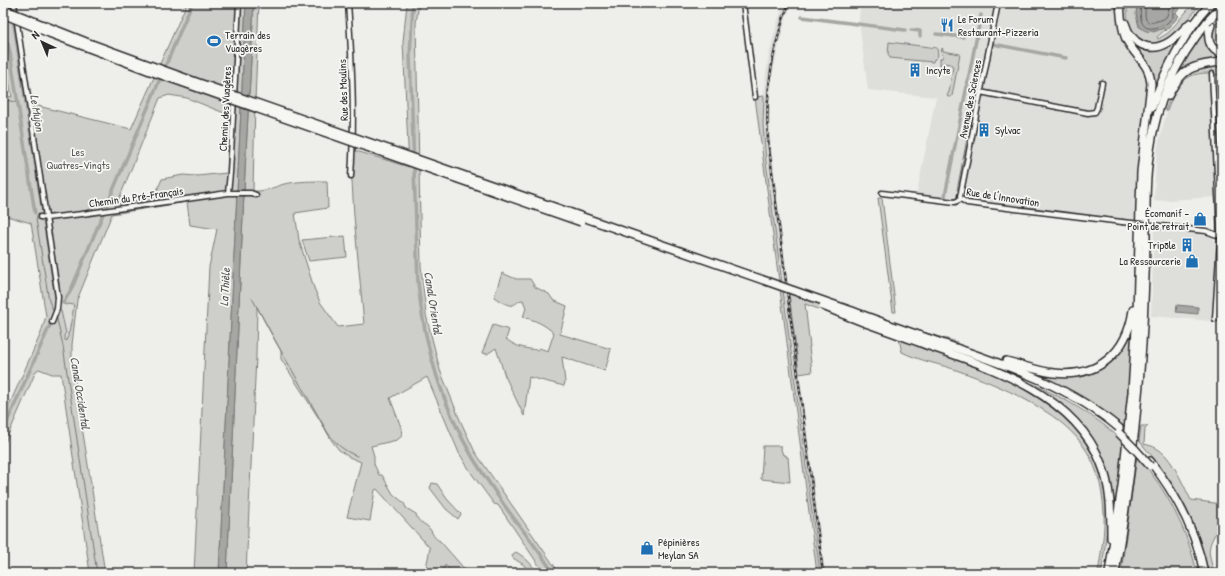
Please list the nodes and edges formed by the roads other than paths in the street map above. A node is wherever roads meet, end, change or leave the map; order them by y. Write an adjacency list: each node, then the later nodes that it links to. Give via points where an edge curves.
1 (14, 3): 29 (street)
2 (239, 3): 24 (street, Chemin des Vuagères)
3 (348, 3): 23 (street, Rue des Moulins, via 353,91)
4 (742, 3): 20 (street)
5 (998, 3): 19 (street, Avenue des Sciences)
6 (1120, 3): 22 (highway, via 1126,38 1146,65 1150,76 1151,88)
7 (1124, 3): 13 (highway, via 1129,34 1137,42 1150,47 1159,47 1173,40)
8 (1211, 3): 13 (highway)
9 (1222, 6): 14 (highway, bridge)
10 (3, 9): 36 (highway, bridge, via 196,82)
11 (1222, 9): 14 (highway)
12 (3, 14): 36 (highway, bridge, via 186,84 928,345)
13 (1199, 16): 22 (highway, via 1180,44 1162,79 1152,107)
14 (1209, 24): 15 (highway, via 1210,44 1214,50); 21 (highway, via 1187,49 1173,74 1159,109)
15 (1222, 54)
16 (1222, 62): 21 (highway, via 1194,67 1180,76 1167,96)
17 (1212, 74): 30 (street)
18 (1102, 83): 19 (street, via 1097,108 1095,112 1088,113)
19 (980, 92): 27 (street, Avenue des Sciences)
20 (755, 97)
21 (1151, 139): 41 (highway, via 1147,178 1144,314 1139,385)
22 (1144, 146): 32 (highway, via 1140,187)
23 (351, 176)
24 (229, 192): 26 (street, Chemin du Pré-Français); 29 (street, Chemin du Pré-Français)
25 (882, 194): 27 (street, Rue de l'Innovation, via 955,202)
26 (256, 195)
27 (961, 199): 30 (street, Rue de l'Innovation, bridge, via 967,203)
28 (40, 217): 29 (street, Chemin du Pré-Français)
29 (47, 218): 34 (street, via 58,297)
30 (1220, 234): 31 (street, via 1217,238)
31 (1221, 239): 33 (street)
32 (1138, 280): 35 (highway, via 1131,321 1124,340 1112,356 1093,368 1074,373 1054,373); 39 (highway, via 1128,439)
33 (1215, 319)
34 (52, 322)
35 (964, 350): 36 (highway); 37 (highway, via 1058,388 1091,407)
36 (953, 351): 37 (highway, via 1005,369 1056,391); 39 (highway, via 1035,391 1062,409 1082,430 1097,454 1107,480)
37 (1119, 431): 38 (highway, via 1137,446)
38 (1150, 463): 42 (highway, via 1180,515); 43 (highway, via 1172,492 1186,517)
39 (1111, 558): 40 (highway)
40 (1109, 573)
41 (1117, 573)
42 (1200, 573)
43 (1204, 573)

